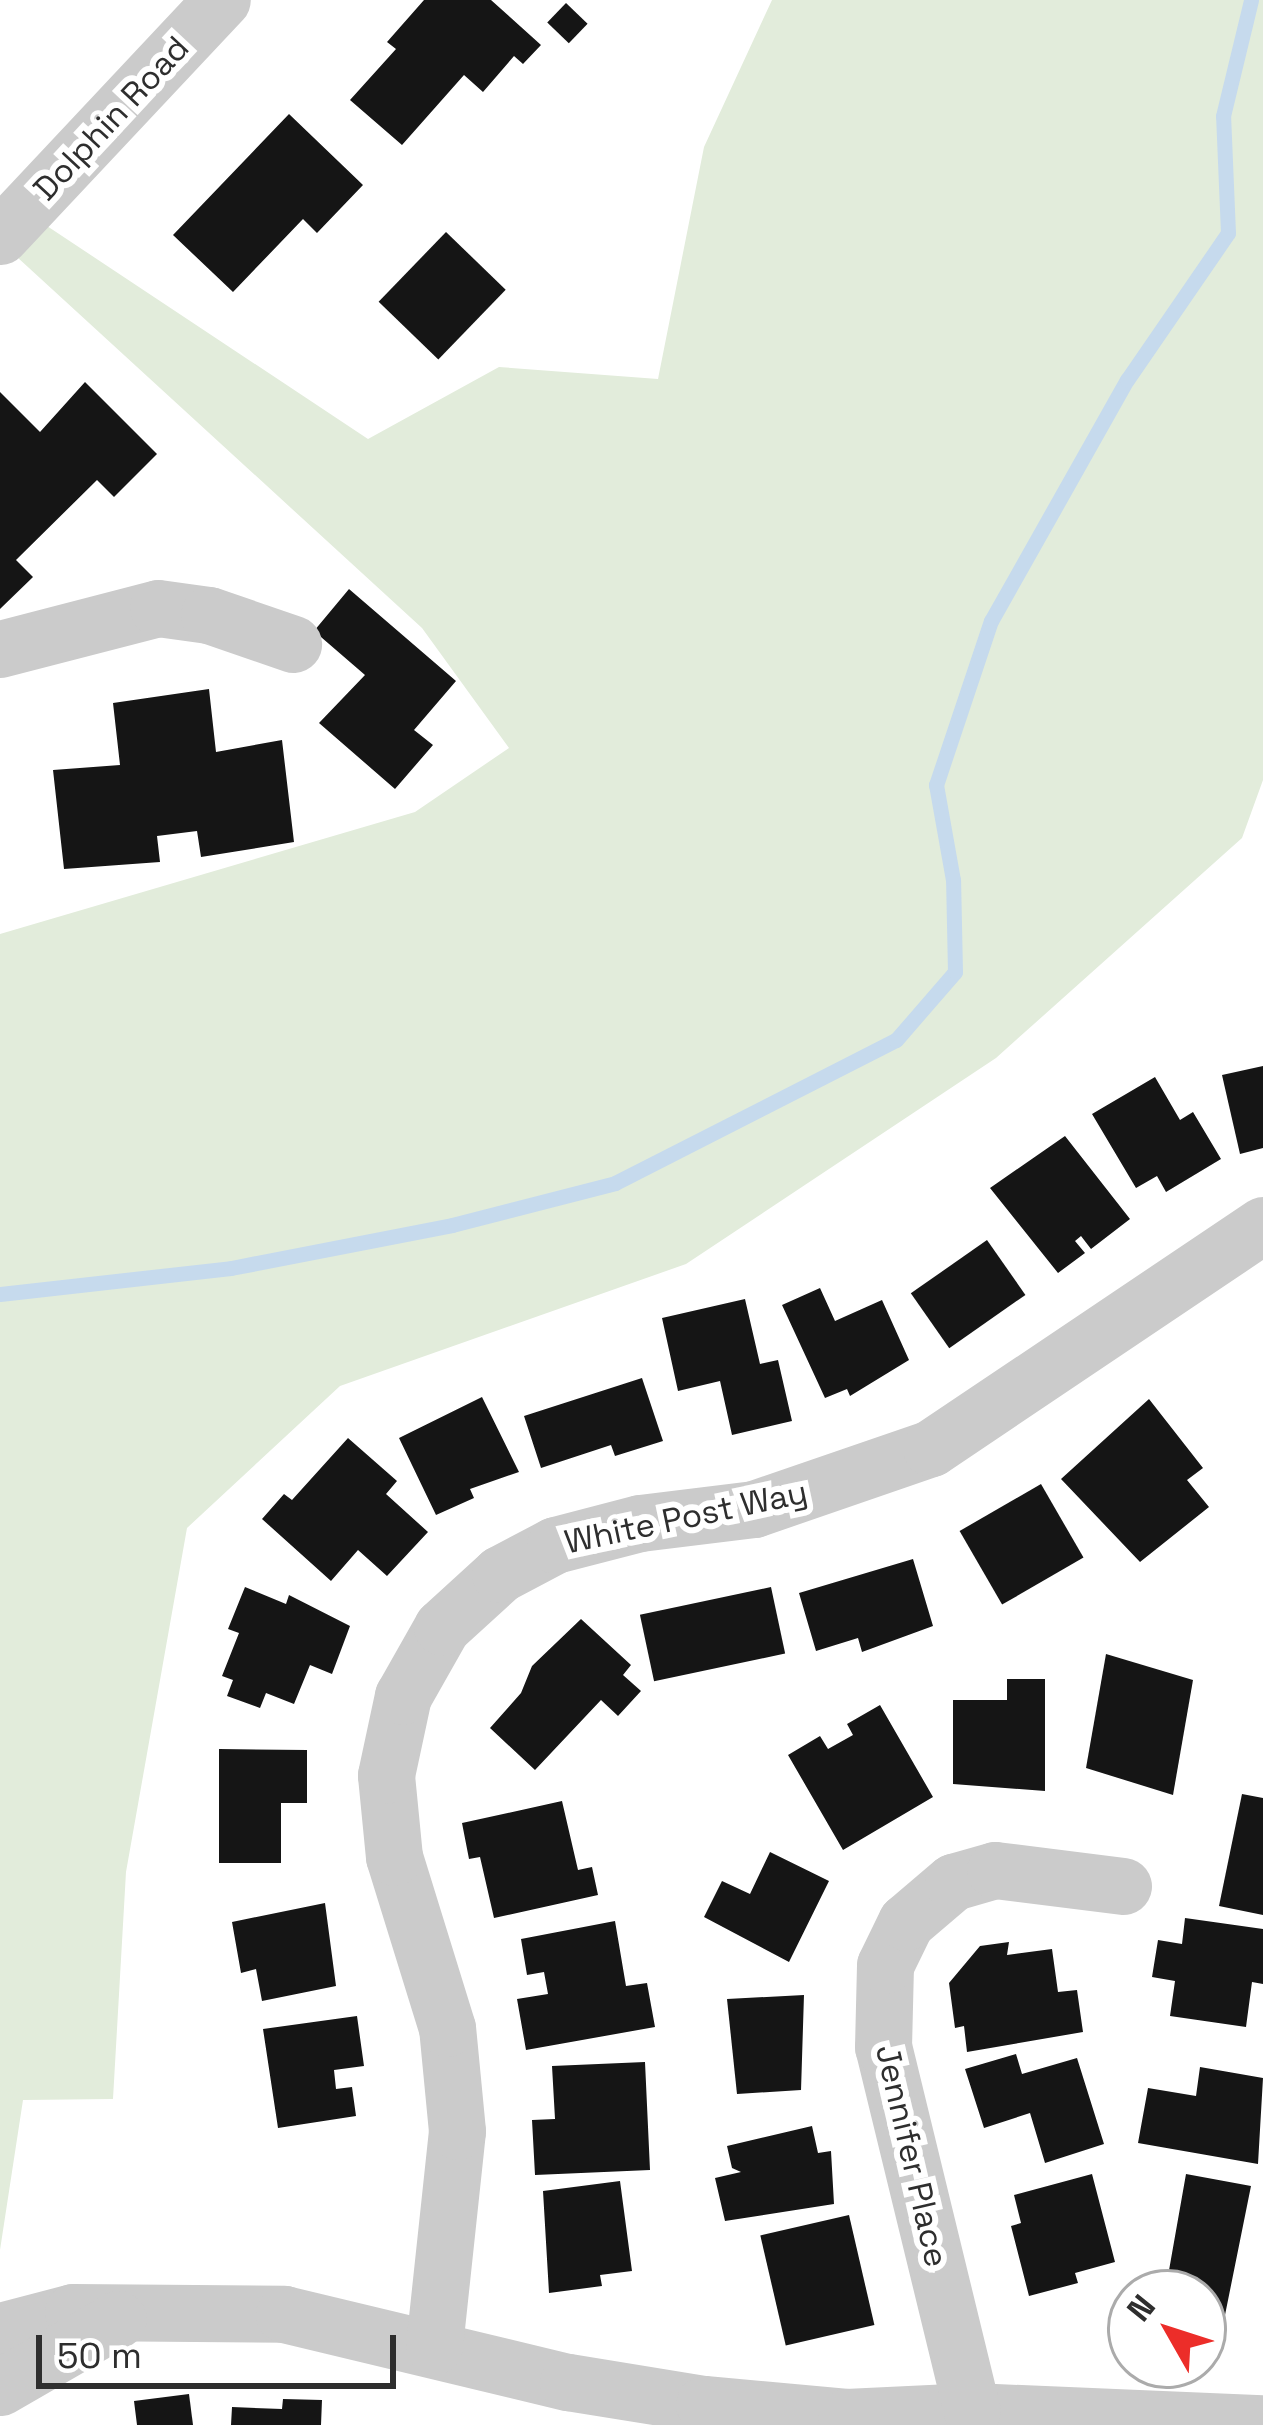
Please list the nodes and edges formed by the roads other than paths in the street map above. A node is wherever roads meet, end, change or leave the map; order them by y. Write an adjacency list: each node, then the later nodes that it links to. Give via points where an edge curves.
1 (222, 0): 2 (street, Dolphin Road)
2 (0, 236)
3 (293, 644): 4 (street, via 209,615 158,608)
4 (0, 649)
5 (1263, 1225): 9 (street, White Post Way, via 931,1448 754,1509 640,1523 554,1545 500,1574 442,1628 403,1696 386,1775 394,1857 447,2028 458,2132)
6 (1123, 1886): 11 (street, Jennifer Place, via 995,1870 952,1882 906,1922 885,1965 883,2047)
7 (122, 2318): 8 (street, via 73,2312); 9 (street, via 284,2314); 10 (street)
8 (0, 2331)
9 (434, 2346): 12 (street, via 568,2382)
10 (0, 2387)
11 (972, 2411): 12 (street); 13 (street)
12 (845, 2421)
13 (1263, 2423)

